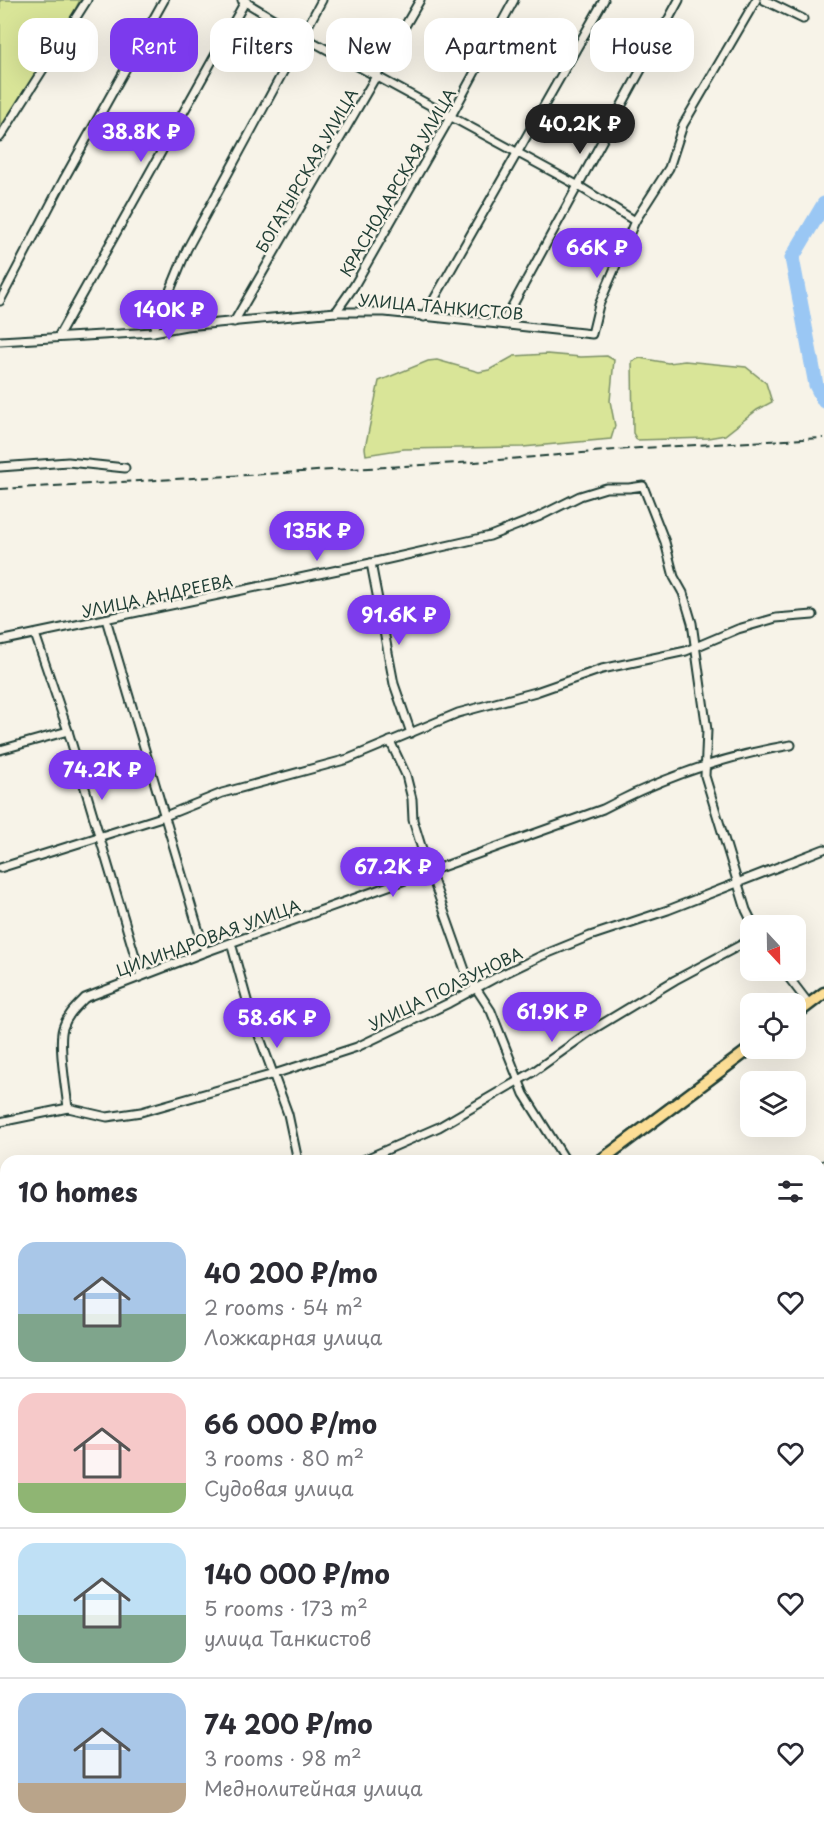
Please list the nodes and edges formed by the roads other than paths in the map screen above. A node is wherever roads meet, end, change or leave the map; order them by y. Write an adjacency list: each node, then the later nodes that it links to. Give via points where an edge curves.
1 (87, 0): 18 (street)
2 (164, 0): 22 (street)
3 (244, 0): 11 (street); 28 (street)
4 (322, 0): 12 (street)
5 (420, 0): 16 (street, БОГАТЫРСКАЯ УЛИЦА)
6 (514, 0): 17 (street, КРАСНОДАРСКАЯ УЛИЦА)
7 (604, 0): 19 (street)
8 (680, 0): 20 (street)
9 (756, 0): 21 (street, via 683,125 669,168)
10 (764, 0): 13 (street)
11 (273, 18)
12 (312, 18)
13 (803, 20)
14 (314, 42): 16 (street)
15 (283, 72): 27 (street, via 187,249)
16 (377, 75): 17 (street); 25 (street, БОГАТЫРСКАЯ УЛИЦА)
17 (451, 116): 19 (street); 23 (street, КРАСНОДАРСКАЯ УЛИЦА)
18 (0, 137)
19 (517, 153): 20 (street); 24 (street)
20 (578, 185): 21 (street); 26 (street)
21 (635, 221): 26 (street, УЛИЦА ТАНКИСТОВ, via 598,305 592,334)
22 (0, 301)
23 (336, 312): 24 (street, УЛИЦА ТАНКИСТОВ); 25 (street, УЛИЦА ТАНКИСТОВ)
24 (424, 317): 26 (street, УЛИЦА ТАНКИСТОВ)
25 (234, 322): 27 (street, УЛИЦА ТАНКИСТОВ)
26 (503, 323)
27 (153, 332): 28 (street, УЛИЦА ТАНКИСТОВ)
28 (58, 337): 29 (street, УЛИЦА ТАНКИСТОВ)
29 (0, 341)
30 (0, 467): 31 (street, via 68,462)
31 (125, 468)
32 (371, 563): 34 (street, УЛИЦА АНДРЕЕВА); 37 (street, УЛИЦА АНДРЕЕВА, via 490,536 606,488 643,486 683,593); 39 (street, via 394,684)
33 (813, 615): 37 (street, via 776,618)
34 (106, 619): 35 (street, УЛИЦА АНДРЕЕВА); 44 (street)
35 (35, 634): 36 (street, УЛИЦА АНДРЕЕВА); 38 (street)
36 (0, 641)
37 (695, 648): 39 (street, via 602,669 458,713); 43 (street, via 707,730)
38 (68, 731): 42 (street); 45 (street)
39 (411, 733): 40 (street)
40 (390, 741): 44 (street, via 348,759 222,794); 48 (street, via 406,775 413,820)
41 (791, 745): 43 (street, ЦИЛИНДРОВАЯ УЛИЦА)
42 (0, 750)
43 (705, 767): 48 (street, ЦИЛИНДРОВАЯ УЛИЦА); 49 (street, via 706,783)
44 (165, 816): 45 (street); 53 (street)
45 (100, 837): 47 (street); 54 (street)
46 (824, 849): 49 (street, УЛИЦА ПОЛЗУНОВА)
47 (0, 867)
48 (429, 872): 51 (street, ЦИЛИНДРОВАЯ УЛИЦА); 56 (street, via 466,973)
49 (738, 882): 50 (street); 56 (street, УЛИЦА ПОЛЗУНОВА, via 571,944)
50 (748, 915)
51 (231, 943): 53 (street, ЦИЛИНДРОВАЯ УЛИЦА); 61 (street, via 250,1011)
52 (740, 945): 62 (street, via 592,1030)
53 (205, 952): 54 (street, ЦИЛИНДРОВАЯ УЛИЦА)
54 (141, 976): 63 (street, ЦИЛИНДРОВАЯ УЛИЦА, via 85,998 71,1011 63,1029)
55 (791, 981): 58 (street)
56 (476, 988): 61 (street, УЛИЦА ПОЛЗУНОВА, via 357,1047); 62 (street, via 491,1011)
57 (824, 993): 58 (main road)
58 (809, 1004): 59 (main road)
59 (806, 1006)
60 (740, 1056): 68 (main road)
61 (274, 1074): 63 (street, УЛИЦА ПОЛЗУНОВА, via 118,1116); 65 (street)
62 (517, 1080): 66 (street, via 439,1127); 67 (street)
63 (68, 1108): 64 (street, УЛИЦА ПОЛЗУНОВА)
64 (0, 1122)
65 (297, 1155)
66 (375, 1155)
67 (562, 1155)
68 (608, 1155)

